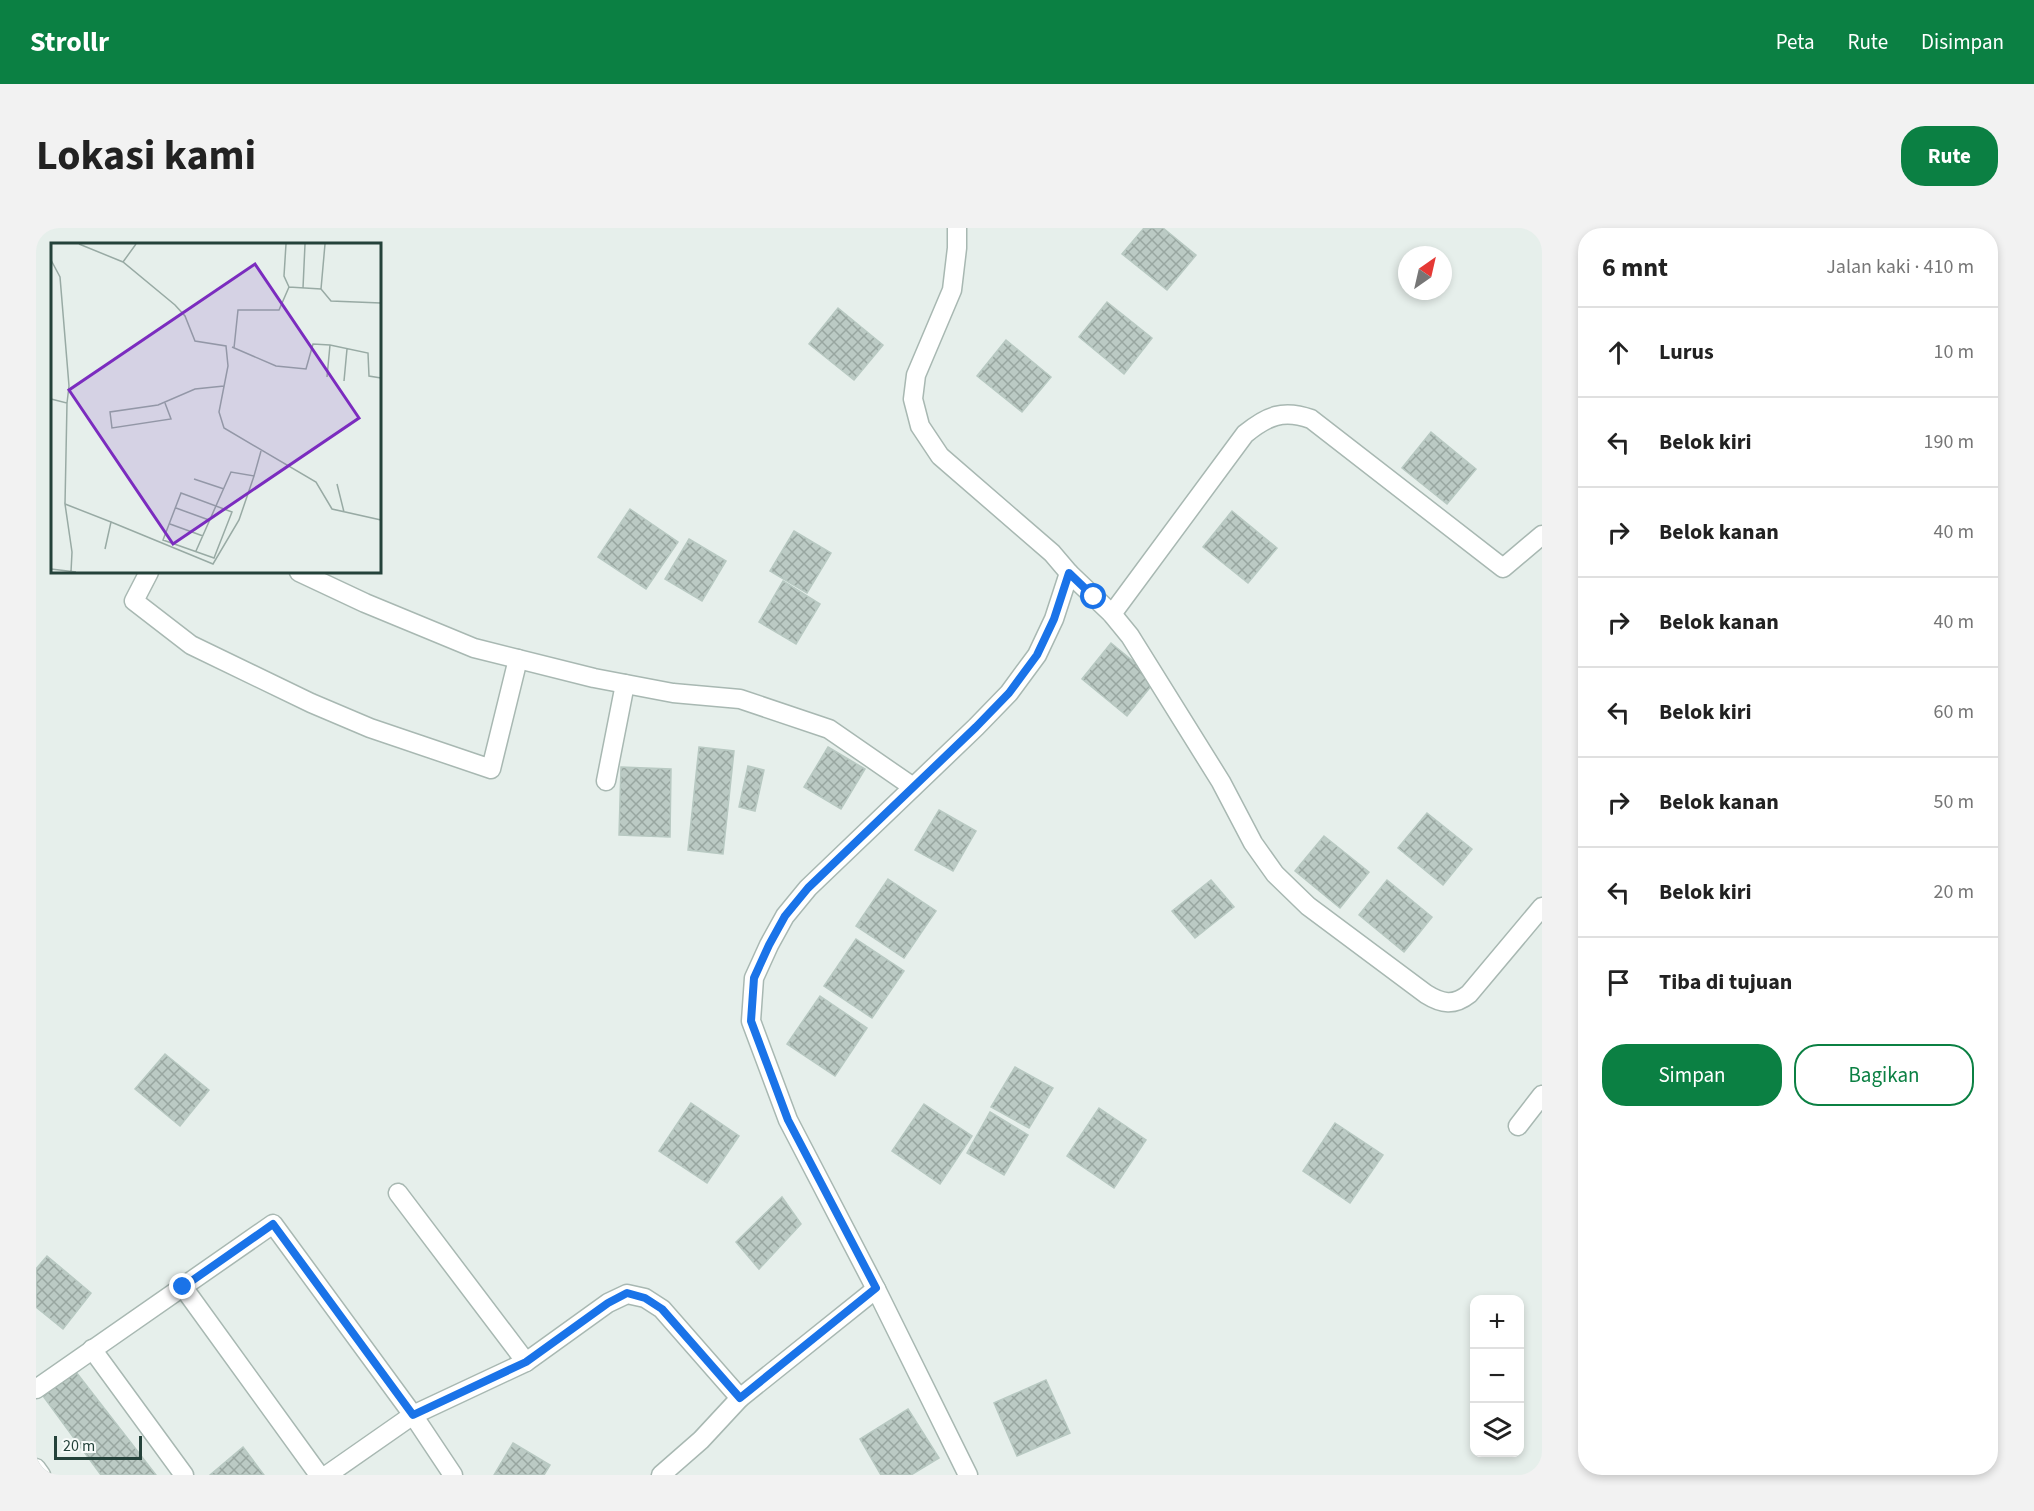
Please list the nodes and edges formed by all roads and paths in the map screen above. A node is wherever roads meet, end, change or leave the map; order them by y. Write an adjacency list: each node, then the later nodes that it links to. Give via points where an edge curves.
1 (957, 228): 5 (street, via 952,290 916,375 913,399 920,426 940,456 1053,553)
2 (1542, 535): 6 (street, via 1503,568 1311,419 1295,413 1276,415 1259,422 1245,435)
3 (148, 573): 7 (street, via 134,601 191,645 370,728 491,769)
4 (301, 573): 7 (street, via 474,648)
5 (1069, 573): 6 (street); 10 (street, via 1037,655 1016,684)
6 (1112, 614): 11 (street, via 1178,711 1253,843 1275,874 1308,906 1434,999 1453,1003 1469,994)
7 (519, 659): 8 (street)
8 (626, 684): 9 (street); 10 (street, via 740,699 828,729)
9 (606, 781)
10 (913, 787): 16 (street, via 808,888 785,916 754,978 751,1021 788,1120)
11 (1542, 907)
12 (1542, 1095): 13 (street)
13 (1518, 1126)
14 (398, 1193): 18 (street)
15 (183, 1287): 17 (street); 21 (street, via 273,1224); 25 (street)
16 (876, 1288): 20 (street); 29 (street)
17 (92, 1349): 19 (street); 24 (street)
18 (526, 1362): 20 (street, via 627,1293 662,1309); 21 (street)
19 (36, 1389)
20 (740, 1398): 28 (street)
21 (413, 1415): 26 (street); 27 (street)
22 (36, 1468): 23 (street)
23 (41, 1475)
24 (184, 1475)
25 (319, 1475)
26 (327, 1475)
27 (453, 1475)
28 (661, 1475)
29 (968, 1475)

